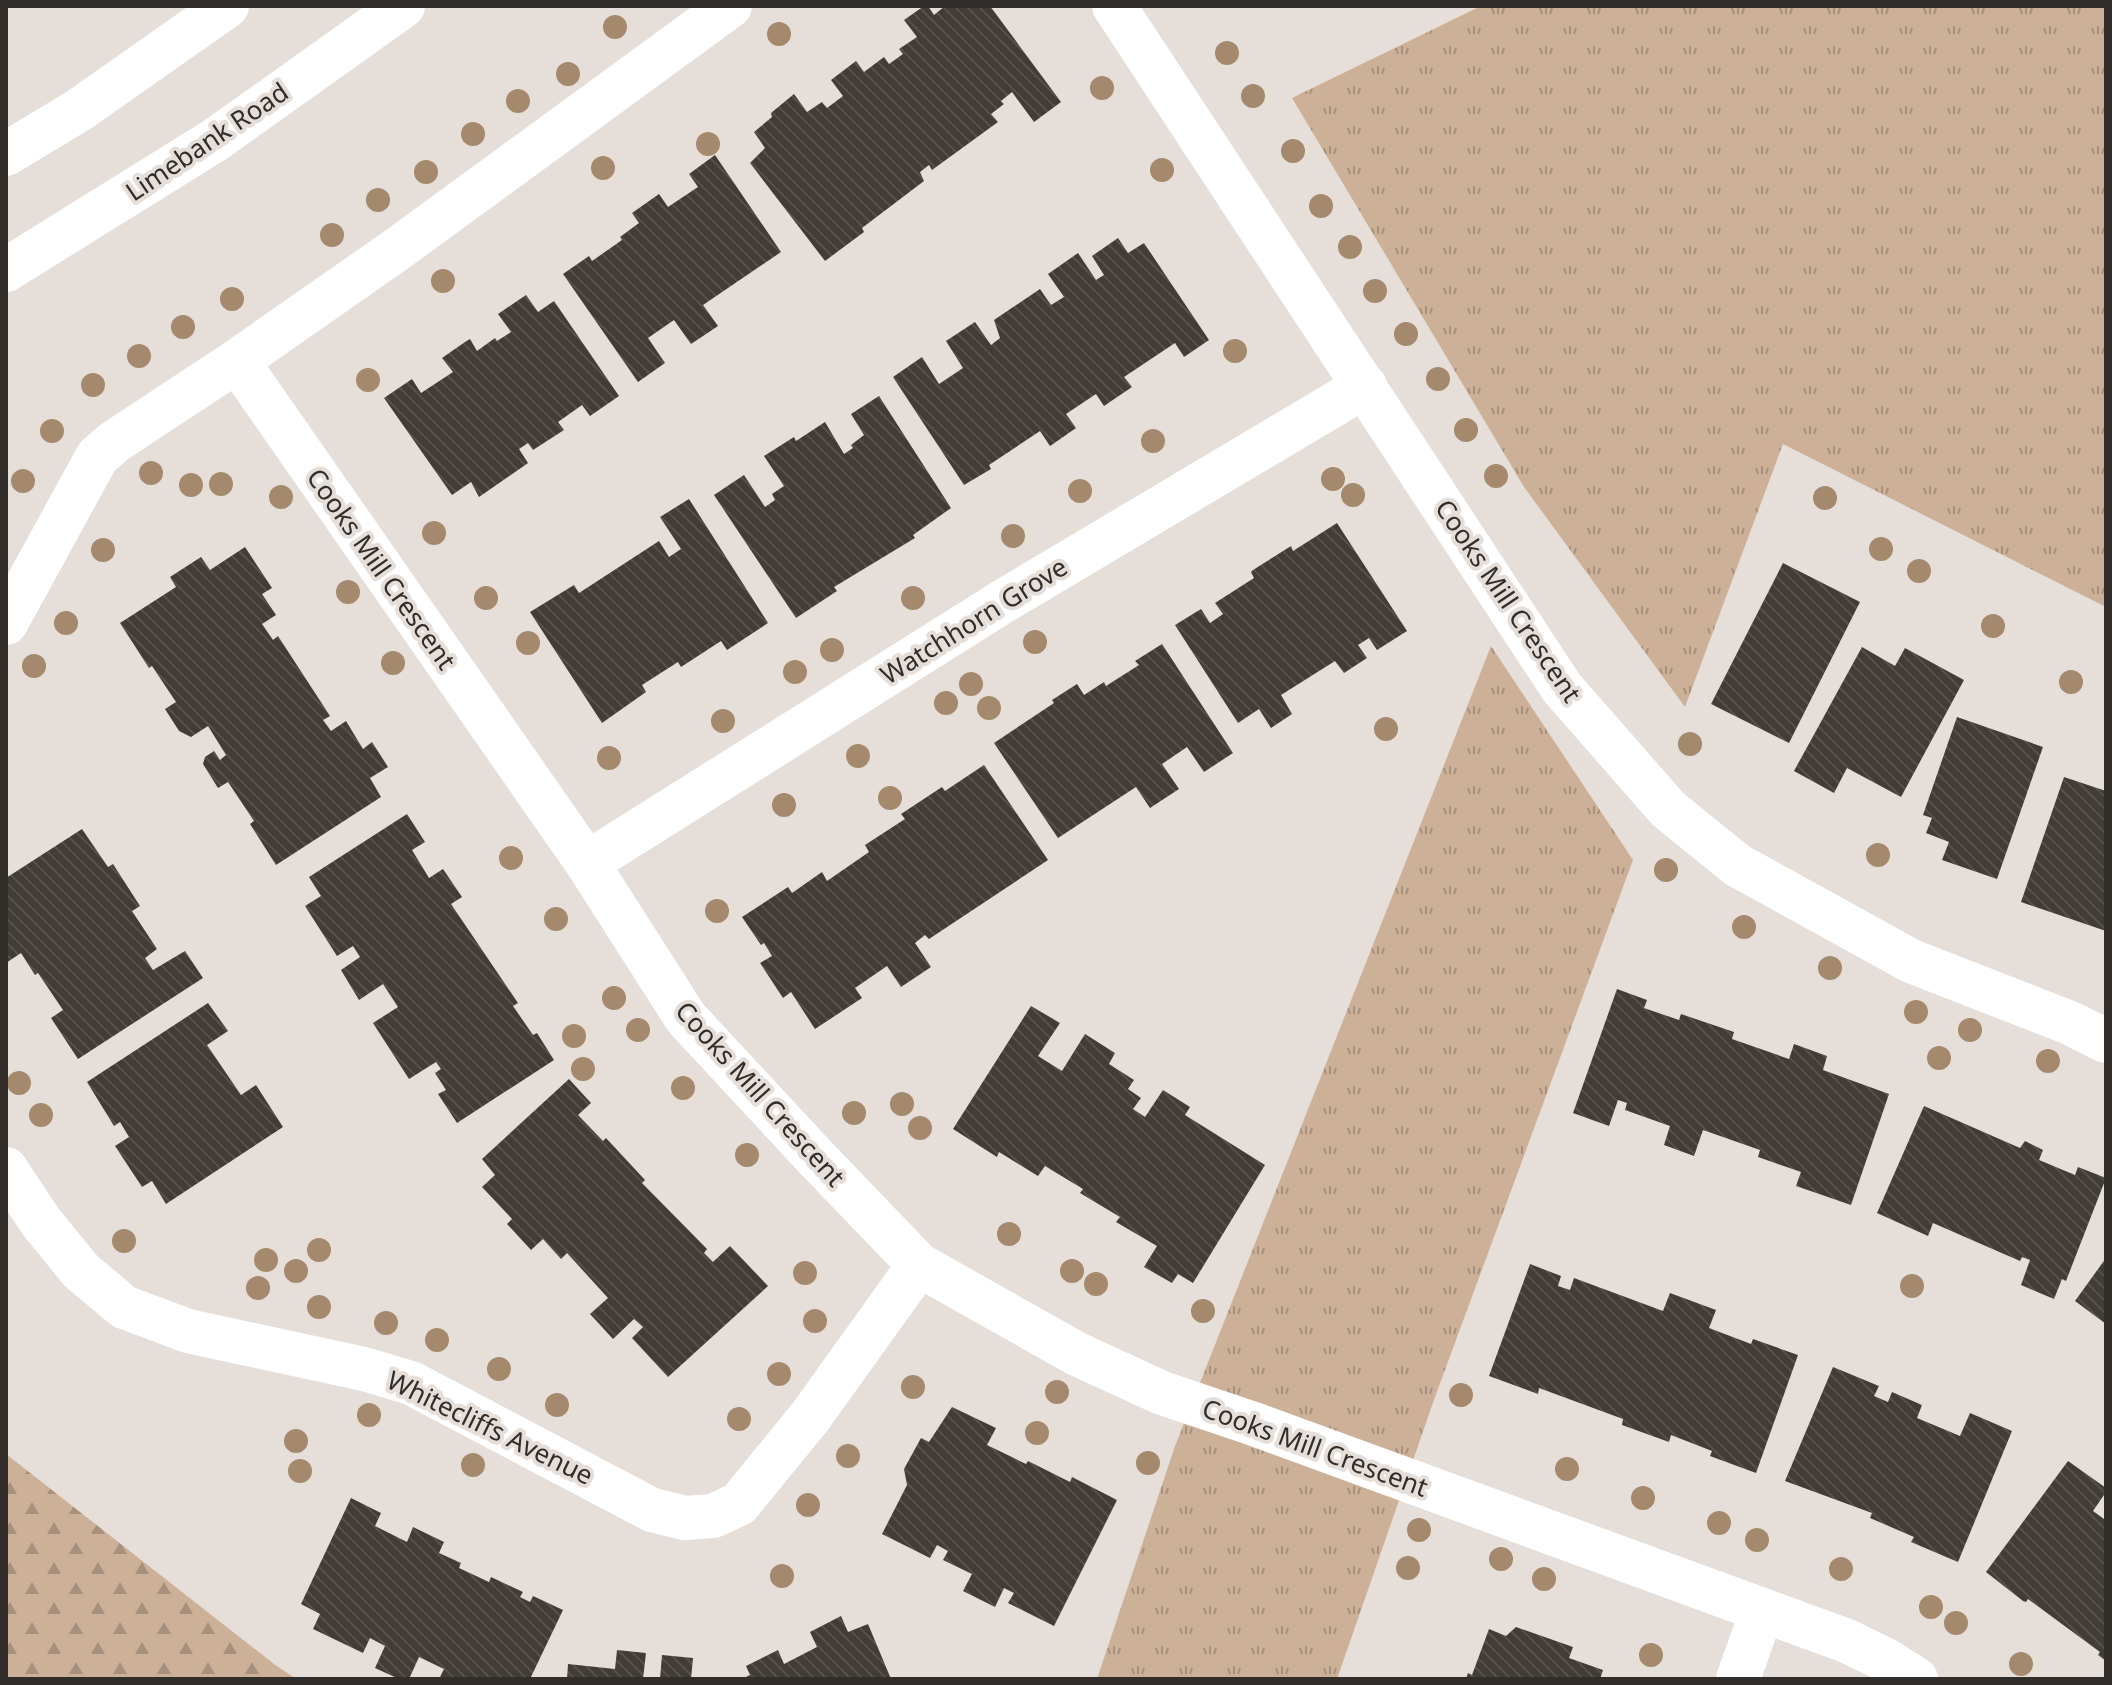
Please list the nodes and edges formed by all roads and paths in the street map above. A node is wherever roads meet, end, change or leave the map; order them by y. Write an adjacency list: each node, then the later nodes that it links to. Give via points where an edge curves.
1 (227, 6): 5 (street, via 79,110)
2 (403, 6): 6 (street, Limebank Road, via 215,140)
3 (730, 6): 7 (street)
4 (1114, 6): 8 (street, Cooks Mill Crescent)
5 (6, 154)
6 (6, 270)
7 (237, 361): 9 (street, via 97,457); 10 (street, Cooks Mill Crescent)
8 (1365, 386): 10 (street, Watchhorn Grove, via 1002,602); 11 (street, Cooks Mill Crescent, via 1562,688 1668,809 1737,865 1911,961)
9 (6, 623)
10 (587, 863): 13 (street, Cooks Mill Crescent, via 686,1018)
11 (2106, 1041)
12 (6, 1169): 13 (street, Whitecliffs Avenue, via 81,1271 124,1307 188,1331 411,1383 652,1510 685,1518 713,1516 739,1504 810,1417)
13 (919, 1265): 14 (street, Cooks Mill Crescent, via 1077,1354 1162,1393)
14 (1762, 1611): 15 (street); 16 (street, Cooks Mill Crescent, via 1847,1641)
15 (1738, 1679)
16 (1916, 1679)

